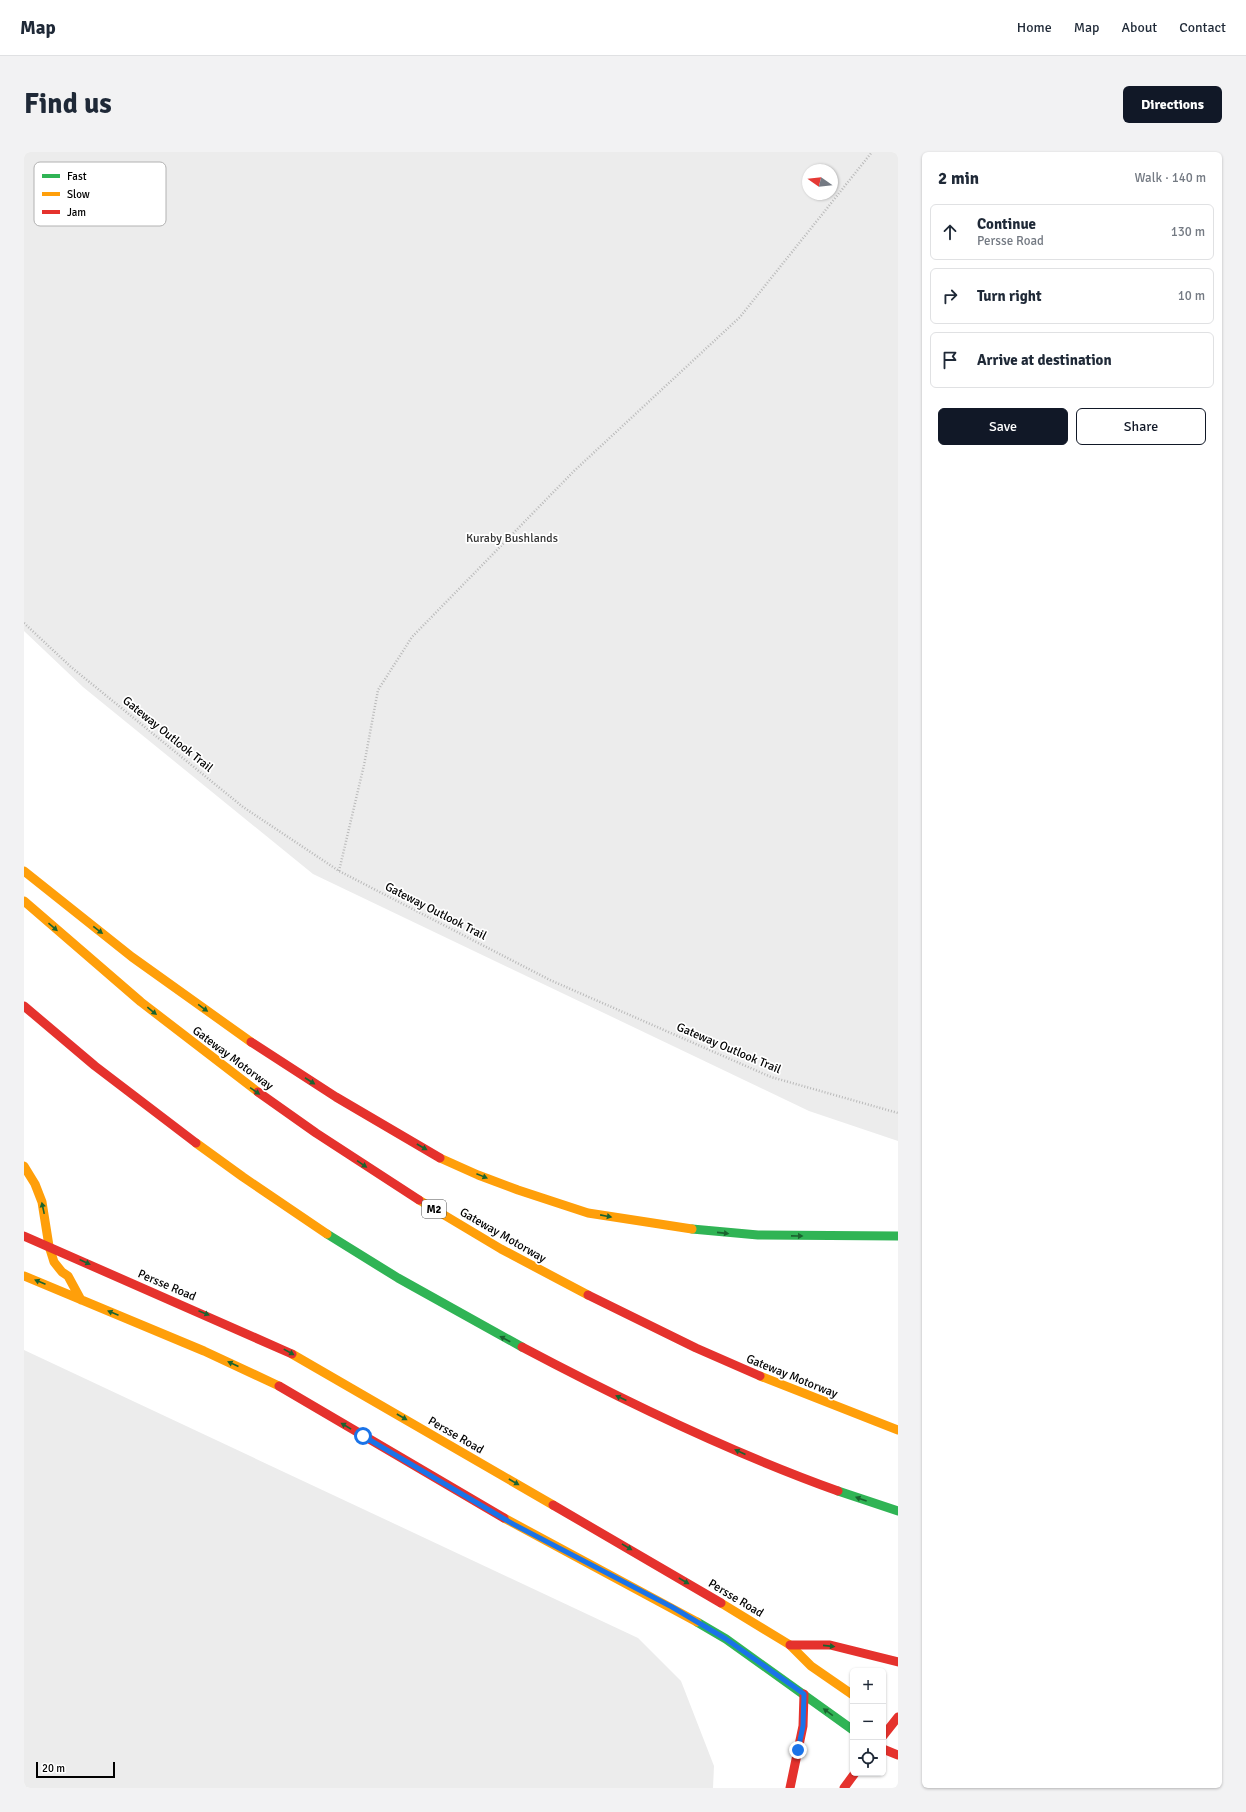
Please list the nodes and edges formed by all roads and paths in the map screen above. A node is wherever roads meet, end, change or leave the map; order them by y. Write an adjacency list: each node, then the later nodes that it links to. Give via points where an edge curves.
1 (872, 152): 4 (path, via 740,317 574,471 412,637 378,690 364,765)
2 (24, 623): 4 (path, Gateway Outlook Trail, via 71,667 243,807)
3 (24, 871): 10 (main road, one-way to 10, via 132,957 238,1033 370,1118 446,1161 478,1175 582,1211 640,1222 758,1235)
4 (339, 871): 7 (path, Gateway Outlook Trail, via 550,980 771,1077)
5 (24, 901): 14 (main road, Gateway Motorway / M2, one-way to 14, via 114,980 241,1081 378,1175 453,1221 623,1314 730,1364)
6 (24, 1006): 15 (main road, one-way to 6, via 774,1467 688,1429 574,1376 464,1317 372,1262 230,1169 162,1120)
7 (898, 1113)
8 (24, 1166): 11 (main road, one-way to 8, via 42,1202)
9 (24, 1236): 11 (main road, Persse Road)
10 (898, 1236)
11 (49, 1246): 13 (main road, via 57,1266 68,1276); 16 (main road, Persse Road, one-way to 16, via 285,1350 598,1530)
12 (24, 1276): 13 (main road, one-way to 12)
13 (82, 1300): 19 (main road, one-way to 13, via 726,1639 672,1607 513,1524 275,1384)
14 (898, 1430)
15 (898, 1511)
16 (790, 1645): 17 (main road, one-way to 17, via 830,1645); 18 (main road, Persse Road, via 811,1666)
17 (898, 1662)
18 (850, 1693)
19 (804, 1694): 21 (main road, one-way to 19); 26 (main road, via 803,1726)
20 (894, 1721): 22 (main road)
21 (850, 1728)
22 (886, 1732)
23 (886, 1750): 24 (main road)
24 (898, 1755)
25 (853, 1776): 27 (main road)
26 (790, 1788)
27 (844, 1788)

